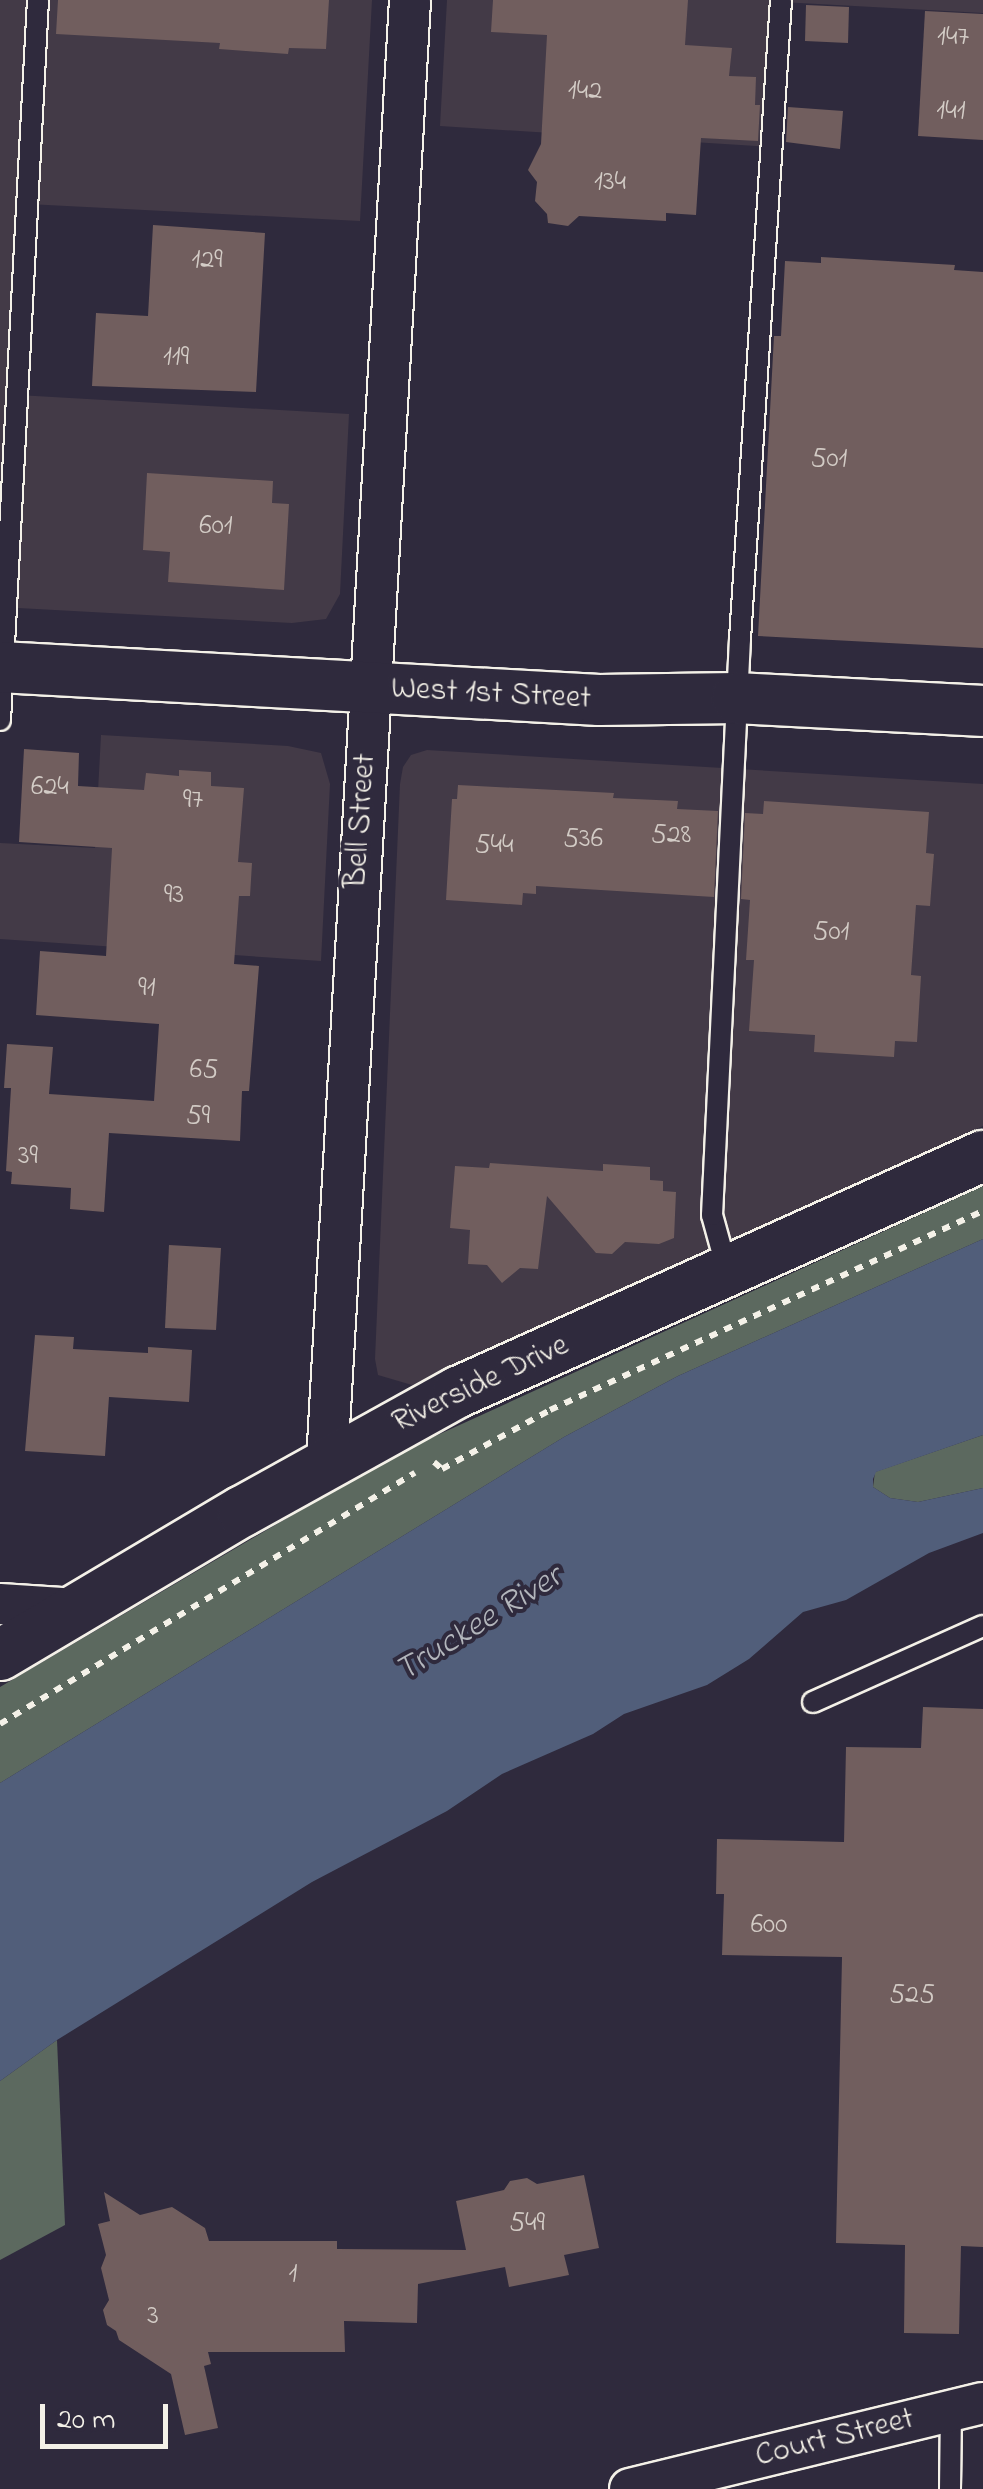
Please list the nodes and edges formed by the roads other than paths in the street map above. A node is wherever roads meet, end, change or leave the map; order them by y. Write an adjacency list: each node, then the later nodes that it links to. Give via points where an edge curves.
1 (38, 0): 4 (lane)
2 (410, 0): 5 (street, Bell Street)
3 (781, 0): 6 (lane)
4 (1, 667): 5 (street, West 1st Street); 8 (lane)
5 (371, 689): 6 (street, West 1st Street, via 599,700); 11 (street, Bell Street)
6 (737, 698): 7 (street, West 1st Street); 10 (lane, via 712,1215)
7 (983, 711)
8 (0, 720)
9 (983, 1156): 10 (street, Riverside Drive)
10 (728, 1273): 11 (street, Riverside Drive, via 458,1392)
11 (327, 1462): 13 (street, Riverside Drive)
12 (0, 1604): 13 (street)
13 (77, 1610): 15 (street, Riverside Drive)
14 (983, 1626): 16 (lane)
15 (0, 1655)
16 (813, 1702)
17 (967, 2407): 18 (street, Court Street); 19 (lane)
18 (630, 2489)
19 (950, 2489)

